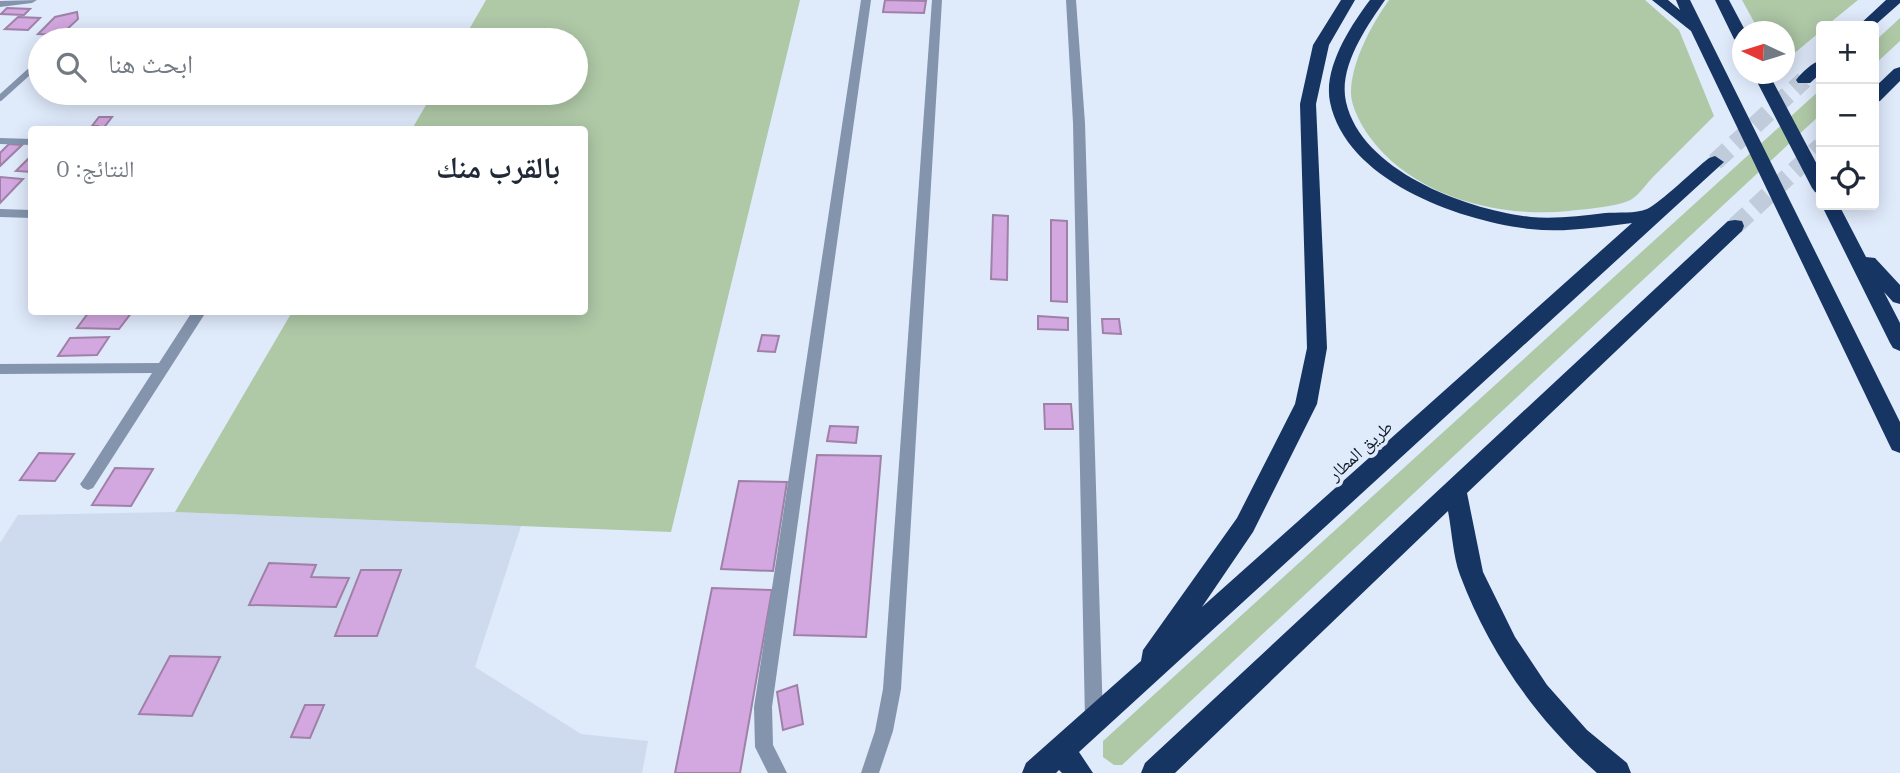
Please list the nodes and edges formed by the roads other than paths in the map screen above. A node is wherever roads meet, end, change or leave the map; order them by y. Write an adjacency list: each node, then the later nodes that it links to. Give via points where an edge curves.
1 (32, 0): 11 (street)
2 (866, 0): 43 (street, via 763,707 765,747)
3 (937, 0): 44 (street, via 892,689)
4 (1071, 0): 41 (street, via 1079,136)
5 (1348, 0): 40 (highway, via 1321,45 1308,104 1317,348 1306,404 1245,525)
6 (1378, 0): 29 (highway, via 1348,50 1337,100 1354,136 1387,169 1434,197 1501,218 1533,223)
7 (1658, 0): 14 (highway)
8 (1683, 0): 14 (highway)
9 (1722, 0): 12 (highway)
10 (1895, 0): 13 (highway)
11 (2, 6)
12 (1733, 21)
13 (1871, 21)
14 (1698, 32): 37 (highway)
15 (1816, 69): 18 (highway)
16 (28, 73): 21 (lane)
17 (1897, 79): 20 (highway)
18 (1804, 80)
19 (1765, 84): 25 (highway)
20 (1879, 93)
21 (0, 98)
22 (0, 141): 23 (lane)
23 (28, 142)
24 (1715, 162): 29 (highway, طريق المطار)
25 (1816, 179)
26 (1833, 210): 31 (highway)
27 (0, 213): 28 (street)
28 (28, 214)
29 (1652, 215): 40 (highway, طريق المطار)
30 (1735, 226): 39 (highway)
31 (1852, 247): 32 (highway); 34 (highway)
32 (1900, 297)
33 (197, 315): 35 (street)
34 (1900, 343)
35 (164, 368): 36 (street); 38 (street)
36 (0, 369)
37 (1900, 444)
38 (88, 484)
39 (1455, 487): 47 (highway); 48 (highway, via 1471,573 1506,645 1538,694 1578,739)
40 (1130, 688): 41 (highway, طريق المطار)
41 (1094, 720): 42 (highway, طريق المطار)
42 (1060, 751): 45 (highway, طريق المطار); 46 (highway)
43 (778, 773)
44 (870, 773)
45 (1035, 773)
46 (1079, 773)
47 (1155, 773)
48 (1617, 773)

